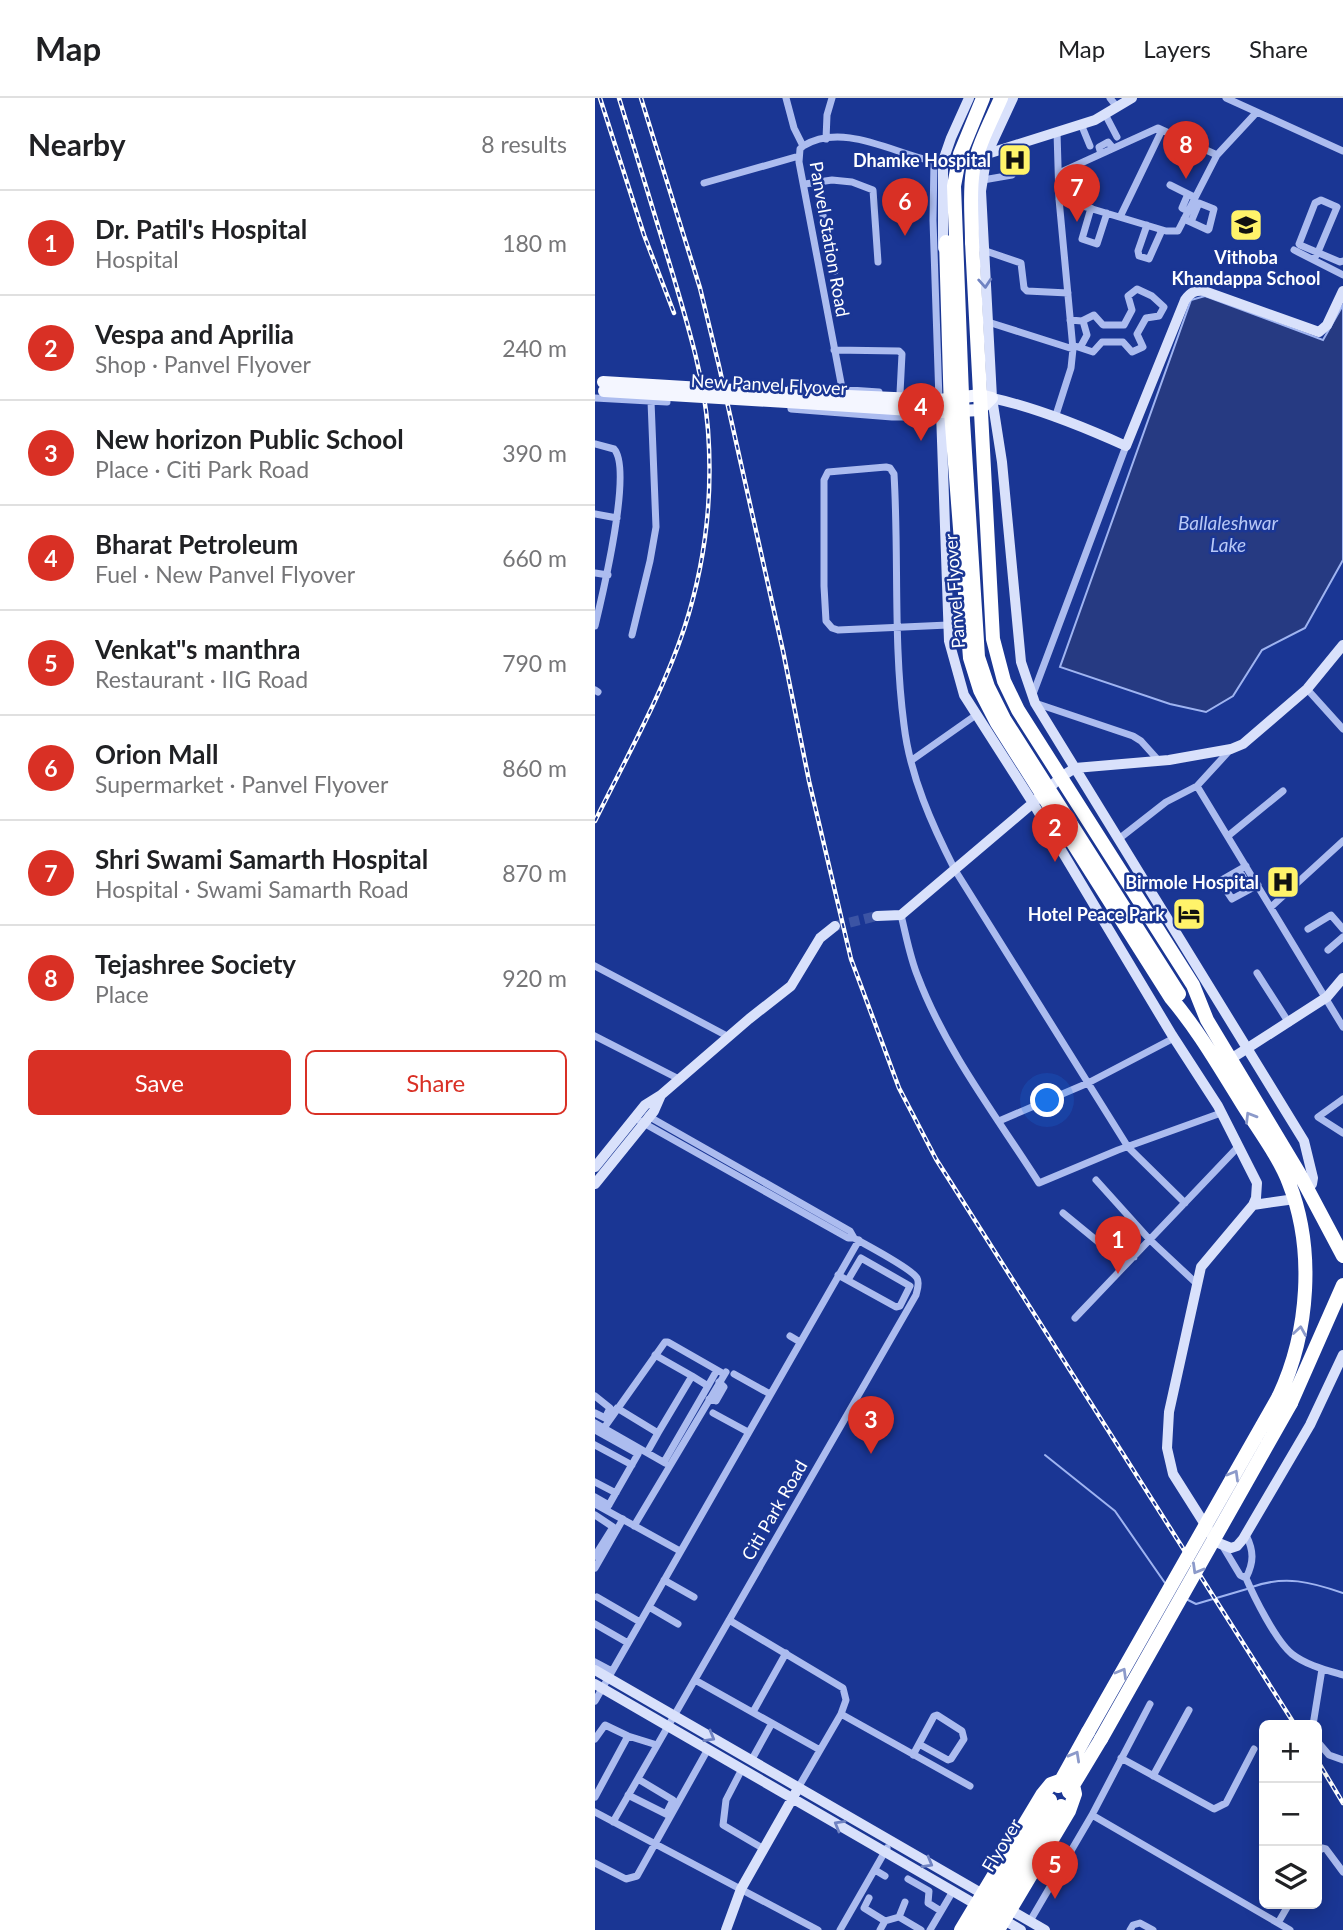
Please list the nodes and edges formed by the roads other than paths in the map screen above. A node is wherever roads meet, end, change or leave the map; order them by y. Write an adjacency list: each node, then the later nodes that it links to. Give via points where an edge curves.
1 (786, 98): 18 (street, Panvel Station Road)
2 (832, 98): 17 (street)
3 (972, 98): 24 (street); 55 (highway, via 947,186)
4 (983, 98): 104 (highway, Panvel Flyover, bridge, via 960,154 954,186 978,657 1004,719)
5 (992, 98): 104 (highway, Panvel Flyover, via 968,156 962,187 986,655 1011,715)
6 (1001, 98): 40 (highway, bridge, via 973,169)
7 (1013, 98): 21 (street)
8 (1132, 98): 10 (street)
9 (1226, 98): 11 (street)
10 (1114, 102): 12 (street)
11 (1256, 113): 20 (street); 22 (street)
12 (1105, 114): 13 (street); 16 (street)
13 (1081, 124): 15 (street); 19 (street)
14 (1162, 130): 19 (street); 22 (street); 37 (street)
15 (1057, 132): 21 (street); 25 (street)
16 (1117, 137)
17 (826, 139): 18 (street); 24 (street, via 860,140)
18 (803, 146): 23 (street, Panvel Station Road)
19 (1100, 150): 25 (street)
20 (1343, 151)
21 (988, 154): 24 (street); 27 (street)
22 (1217, 155): 32 (street)
23 (799, 156): 28 (street); 30 (street, Panvel Station Road)
24 (939, 161): 55 (street, via 944,361); 62 (street, via 933,220)
25 (1059, 173): 33 (street)
26 (1012, 175): 27 (street)
27 (983, 180): 40 (street)
28 (704, 183)
29 (816, 183): 30 (street); 44 (street, via 852,182 873,190); 45 (street, via 837,270)
30 (805, 184): 45 (street, Panvel Station Road)
31 (1170, 185): 32 (street)
32 (1191, 196): 39 (street, via 1187,217 1178,231)
33 (1059, 199): 35 (street); 48 (street)
34 (1340, 208): 42 (street); 42 (street, via 1321,200 1315,203 1299,242)
35 (1091, 210): 36 (street); 36 (street, via 1082,239 1090,242 1098,243)
36 (1107, 215): 37 (street)
37 (1120, 217): 38 (street)
38 (1146, 229): 39 (street); 39 (street, via 1137,251 1149,259)
39 (1160, 233)
40 (978, 246): 48 (street, via 1021,263 1027,291); 51 (street, one-way to 51); 54 (highway)
41 (1294, 250): 42 (street)
42 (1316, 255): 43 (street); 46 (street)
43 (1343, 261)
44 (878, 262)
45 (822, 274): 53 (street, Panvel Station Road)
46 (1343, 275)
47 (1343, 291): 65 (street, via 1319,332 1204,291 1190,293)
48 (1068, 293): 49 (street)
49 (1070, 320): 50 (street); 52 (street)
50 (1083, 321): 52 (street, via 1087,335); 52 (street, via 1094,315 1103,325 1124,325 1132,310 1128,296 1137,289 1164,307 1159,316 1146,318 1137,334 1143,347 1132,352 1123,342 1102,342 1093,352)
51 (988, 322): 52 (street); 54 (street)
52 (1075, 347): 63 (street)
53 (834, 351): 56 (street, Panvel Station Road); 58 (street, via 899,351)
54 (985, 373): 60 (highway)
55 (951, 374): 62 (highway)
56 (842, 388): 58 (street); 62 (street, via 792,386 791,409 892,417)
57 (599, 389): 59 (street); 62 (main road, New Panvel Flyover, bridge)
58 (900, 393): 62 (street)
59 (651, 401): 61 (street); 73 (street, via 656,527)
60 (984, 401): 62 (main road, New Panvel Flyover); 63 (street); 76 (street, via 1002,462 1019,650); 83 (highway, via 984,509 994,646 1011,697)
61 (667, 402)
62 (946, 406): 71 (street); 86 (highway, via 970,658 988,706)
63 (1055, 418): 65 (street)
64 (595, 444): 67 (street, via 618,454)
65 (1126, 446): 76 (street)
66 (595, 514): 67 (street)
67 (617, 518): 69 (street)
68 (595, 573): 69 (street)
69 (608, 575): 70 (street)
70 (595, 625)
71 (948, 625): 72 (street); 77 (street, via 956,673)
72 (899, 627): 72 (street, via 893,471 886,467 828,472 824,480 824,586 829,626 838,630); 80 (street, via 904,726)
73 (632, 635)
74 (1343, 645): 75 (street)
75 (1307, 689): 78 (street); 79 (street)
76 (1034, 700): 81 (street, via 1133,736); 82 (street)
77 (976, 715): 80 (street); 86 (street)
78 (1343, 729)
79 (1231, 750): 81 (street); 84 (street)
80 (912, 760): 91 (street)
81 (1159, 761): 82 (street)
82 (1075, 768): 83 (street); 88 (street)
83 (1061, 777): 86 (street); 106 (highway, via 1193,985)
84 (1197, 786): 87 (street); 88 (street, via 1166,802)
85 (1283, 791): 87 (street)
86 (1038, 799): 91 (street); 106 (highway, via 1171,998); 111 (street)
87 (1228, 836): 90 (street)
88 (1120, 838): 112 (street)
89 (1343, 841): 93 (street)
90 (1243, 868): 92 (street); 92 (street, via 1219,881 1232,899)
91 (954, 870): 94 (street); 115 (street)
92 (1254, 887): 93 (street)
93 (1271, 907): 105 (street)
94 (901, 915): 95 (street); 119 (street, via 930,1006)
95 (877, 916)
96 (835, 926): 109 (street, via 820,938 791,986)
97 (1308, 929): 98 (street, via 1331,915)
98 (1343, 929)
99 (1343, 937): 100 (street)
100 (1328, 950)
101 (595, 966): 109 (street)
102 (1257, 973): 107 (street)
103 (1343, 978): 105 (street)
104 (1183, 992): 106 (highway, Panvel Flyover)
105 (1327, 997): 107 (street); 108 (street)
106 (1201, 1023): 113 (highway)
107 (1289, 1023): 112 (street)
108 (1343, 1027)
109 (733, 1034): 114 (street)
110 (595, 1036): 114 (street)
111 (1174, 1038): 115 (street); 117 (street)
112 (1249, 1049): 113 (street); 126 (street, via 1304,1140 1313,1178)
113 (1225, 1063): 126 (highway); 127 (highway, one-way to 113)
114 (679, 1080): 118 (street)
115 (1089, 1083): 119 (street); 121 (street)
116 (1343, 1100): 120 (street, via 1318,1116)
117 (1221, 1113): 121 (street); 122 (street)
118 (641, 1117): 123 (street); 125 (street); 131 (street, via 850,1231)
119 (999, 1121): 121 (street, via 1039,1183)
120 (1343, 1133)
121 (1128, 1147): 128 (street)
122 (1238, 1147): 128 (street); 129 (street, via 1257,1183)
123 (595, 1167)
124 (1096, 1180): 132 (street)
125 (595, 1184)
126 (1307, 1188): 133 (highway)
127 (1295, 1199): 129 (street); 151 (highway, one-way to 127, via 1305,1288)
128 (1185, 1203): 132 (street)
129 (1253, 1205): 137 (street, via 1213,1250)
130 (1063, 1213): 134 (street, via 1114,1254)
131 (856, 1239): 135 (street); 140 (street, Citi Park Road, via 917,1278 916,1295)
132 (1150, 1240): 134 (street); 137 (street)
133 (1343, 1254)
134 (1134, 1257): 141 (street)
135 (838, 1275): 136 (street); 143 (street)
136 (848, 1280): 139 (street); 139 (street, via 864,1259 910,1286)
137 (1196, 1283): 174 (street, via 1169,1412 1167,1448 1182,1490)
138 (1342, 1287): 151 (highway)
139 (898, 1307): 140 (street)
140 (906, 1312): 184 (street, Citi Park Road)
141 (1075, 1318)
142 (790, 1336): 143 (street)
143 (800, 1342): 149 (street)
144 (655, 1355): 146 (street, via 668,1342); 147 (street); 152 (street)
145 (1343, 1355): 173 (street, via 1310,1424)
146 (725, 1372): 148 (street); 149 (street); 163 (street)
147 (692, 1376): 148 (street); 160 (street)
148 (708, 1386): 163 (street)
149 (770, 1394): 159 (street)
150 (595, 1396): 153 (street, via 610,1408 605,1418)
151 (1285, 1400): 219 (highway, bridge)
152 (617, 1408): 155 (street); 160 (street)
153 (595, 1413)
154 (713, 1413): 159 (street)
155 (609, 1420): 157 (street); 162 (street, via 611,1427)
156 (595, 1423): 157 (street)
157 (604, 1428): 162 (street)
158 (595, 1430): 162 (street)
159 (748, 1432): 176 (street)
160 (658, 1433): 162 (street)
161 (595, 1445): 164 (street)
162 (643, 1451): 163 (street); 164 (street)
163 (666, 1462): 172 (street)
164 (632, 1465): 166 (street)
165 (595, 1482): 166 (street)
166 (616, 1493): 169 (street)
167 (595, 1497): 169 (street)
168 (595, 1504): 169 (street)
169 (607, 1507): 171 (street)
170 (595, 1515): 175 (street, via 612,1525)
171 (623, 1519): 172 (street); 175 (street)
172 (634, 1525): 176 (street)
173 (1246, 1535): 174 (street, via 1237,1546); 179 (street, via 1254,1550)
174 (1222, 1545): 179 (street)
175 (604, 1546): 177 (street)
176 (680, 1551): 180 (street)
177 (597, 1557): 178 (street)
178 (595, 1568)
179 (1246, 1579): 191 (street, via 1284,1646)
180 (664, 1580): 182 (street); 183 (street)
181 (597, 1597): 185 (street)
182 (694, 1597)
183 (649, 1606): 185 (street); 187 (street)
184 (729, 1620): 189 (street); 194 (street, Citi Park Road)
185 (640, 1622): 188 (street)
186 (595, 1624): 188 (street)
187 (678, 1624)
188 (628, 1643): 195 (street)
189 (786, 1653): 199 (street); 200 (street, via 843,1688 846,1700)
190 (595, 1662): 195 (street)
191 (1322, 1669): 193 (street); 201 (street)
192 (595, 1670): 195 (street)
193 (1343, 1675)
194 (695, 1680): 199 (street); 202 (street, Citi Park Road)
195 (602, 1684): 196 (street); 202 (street)
196 (595, 1701)
197 (1150, 1703): 213 (street)
198 (1189, 1710): 217 (street)
199 (753, 1712): 203 (street)
200 (841, 1714): 211 (street); 212 (street)
201 (1314, 1720)
202 (671, 1721): 207 (street, Citi Park Road); 209 (street); 215 (street, one-way to 215)
203 (772, 1723): 211 (street); 215 (street)
204 (628, 1736): 205 (street, via 605,1725); 207 (street); 222 (street)
205 (595, 1739)
206 (919, 1744): 206 (street, via 937,1715 962,1731 964,1739 948,1760); 212 (street)
207 (657, 1745): 218 (street, Citi Park Road)
208 (1322, 1747): 214 (street, via 1329,1755)
209 (708, 1749): 216 (street); 228 (street)
210 (1254, 1749): 217 (street, via 1226,1804 1214,1809)
211 (820, 1750): 221 (street)
212 (913, 1755): 220 (street)
213 (1121, 1758): 217 (street); 226 (street)
214 (1342, 1758)
215 (751, 1761): 221 (street)
216 (742, 1769): 221 (street); 231 (street, via 726,1800 723,1825)
217 (1153, 1776)
218 (641, 1781): 223 (street, Citi Park Road); 223 (street, via 673,1801 666,1814)
219 (1067, 1783): 224 (highway, Flyover); 240 (highway, via 1051,1783); 247 (highway, via 1075,1794 1069,1811)
220 (970, 1786)
221 (795, 1793): 229 (street); 231 (street)
222 (595, 1797)
223 (632, 1797): 227 (street, Citi Park Road)
224 (1055, 1803): 259 (highway, Flyover, bridge); 260 (highway, Flyover, bridge)
225 (595, 1812): 227 (street)
226 (1092, 1815): 249 (street); 251 (street)
227 (613, 1822): 228 (street)
228 (655, 1844): 232 (street, via 632,1879); 237 (street)
229 (888, 1846): 233 (street); 238 (street); 240 (street, one-way to 240)
230 (1322, 1848): 234 (street)
231 (764, 1849): 237 (street)
232 (595, 1863)
233 (875, 1870): 235 (street); 250 (street)
234 (1343, 1872)
235 (885, 1876)
236 (908, 1879): 242 (street, via 929,1891 927,1903)
237 (741, 1889): 253 (street); 254 (street)
238 (953, 1891): 240 (street); 244 (street)
239 (869, 1898): 248 (street, via 864,1908)
240 (979, 1899): 247 (street); 258 (highway)
241 (905, 1902): 245 (street)
242 (932, 1906): 244 (street); 246 (street)
243 (1286, 1909): 249 (street)
244 (941, 1911): 257 (street)
245 (899, 1917): 248 (street); 252 (street)
246 (930, 1920)
247 (1004, 1920): 251 (street)
248 (885, 1921): 256 (street)
249 (1278, 1923): 264 (street)
250 (841, 1927): 255 (street)
251 (1025, 1927): 261 (street)
252 (918, 1929)
253 (726, 1930)
254 (818, 1930)
255 (851, 1930)
256 (880, 1930)
257 (930, 1930)
258 (961, 1930)
259 (972, 1930)
260 (986, 1930)
261 (1045, 1930)
262 (1130, 1930): 263 (street, via 1140,1923)
263 (1153, 1930)
264 (1290, 1930)

